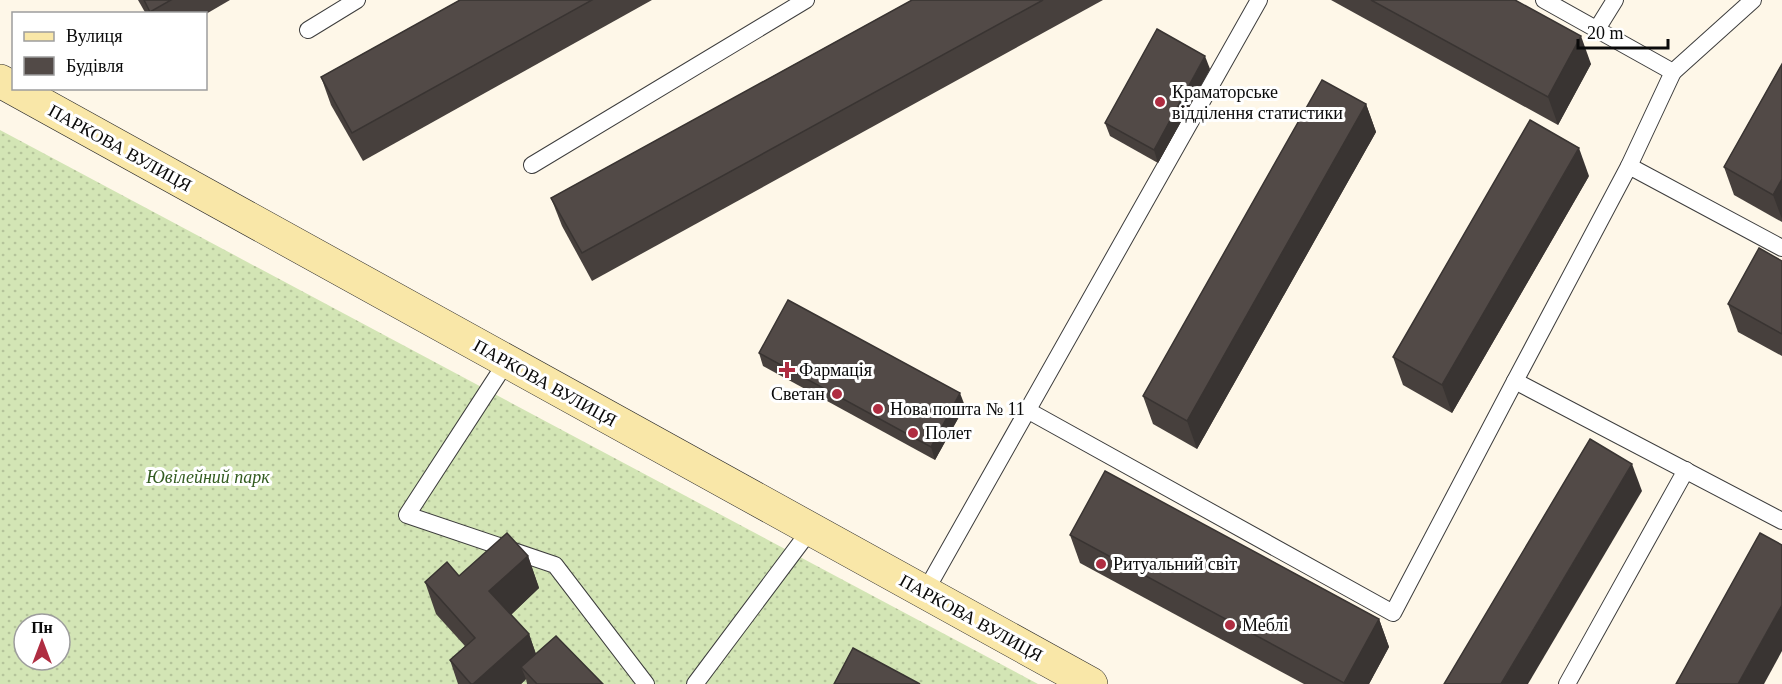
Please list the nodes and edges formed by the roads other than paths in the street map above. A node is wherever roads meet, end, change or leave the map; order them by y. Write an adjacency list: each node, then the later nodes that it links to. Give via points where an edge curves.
1 (357, 0): 8 (lane)
2 (806, 0): 11 (lane)
3 (1259, 0): 16 (lane)
4 (1544, 0): 7 (lane)
5 (1615, 0): 7 (lane)
6 (1754, 0): 9 (lane)
7 (1597, 29): 9 (lane)
8 (308, 30)
9 (1673, 72): 12 (lane)
10 (16, 90): 14 (street, ПАРКОВА ВУЛИЦЯ)
11 (532, 165)
12 (1629, 166): 13 (lane); 15 (lane)
13 (1782, 248)
14 (507, 362): 19 (street, ПАРКОВА ВУЛИЦЯ); 21 (lane, via 407,515 555,565)
15 (1515, 381): 16 (lane, via 1393,613); 17 (lane)
16 (1027, 410): 20 (lane)
17 (1686, 470): 18 (lane); 24 (lane)
18 (1782, 521)
19 (811, 529): 20 (street, ПАРКОВА ВУЛИЦЯ); 22 (lane)
20 (925, 592): 23 (street, ПАРКОВА ВУЛИЦЯ)
21 (646, 684)
22 (695, 684)
23 (1091, 684)
24 (1567, 684)

